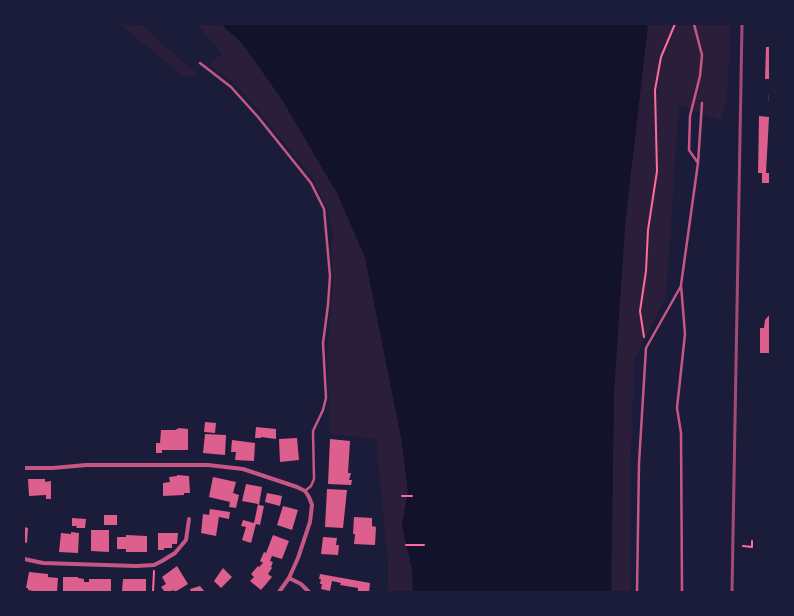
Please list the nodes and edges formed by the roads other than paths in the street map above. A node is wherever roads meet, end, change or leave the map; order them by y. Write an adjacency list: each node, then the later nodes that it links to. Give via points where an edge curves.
1 (694, 24): 6 (lane, via 702,55 700,76 690,116 689,150)
2 (200, 63): 9 (lane, via 231,87 258,117 311,183 324,209 330,276 323,343 326,398 314,431 314,479)
3 (770, 95): 4 (lane)
4 (770, 101)
5 (702, 103): 6 (lane)
6 (698, 163): 7 (lane)
7 (681, 285): 15 (lane, via 646,348 639,463); 16 (lane, via 685,334 677,408 681,433)
8 (24, 468): 9 (street, via 208,465 262,474)
9 (305, 492): 12 (street, via 312,505 310,522)
10 (189, 519): 11 (street, via 186,540 174,553 154,564 136,566 44,563)
11 (24, 559)
12 (288, 578): 13 (street); 14 (street, via 301,584)
13 (279, 592)
14 (309, 592)
15 (637, 592)
16 (682, 592)

